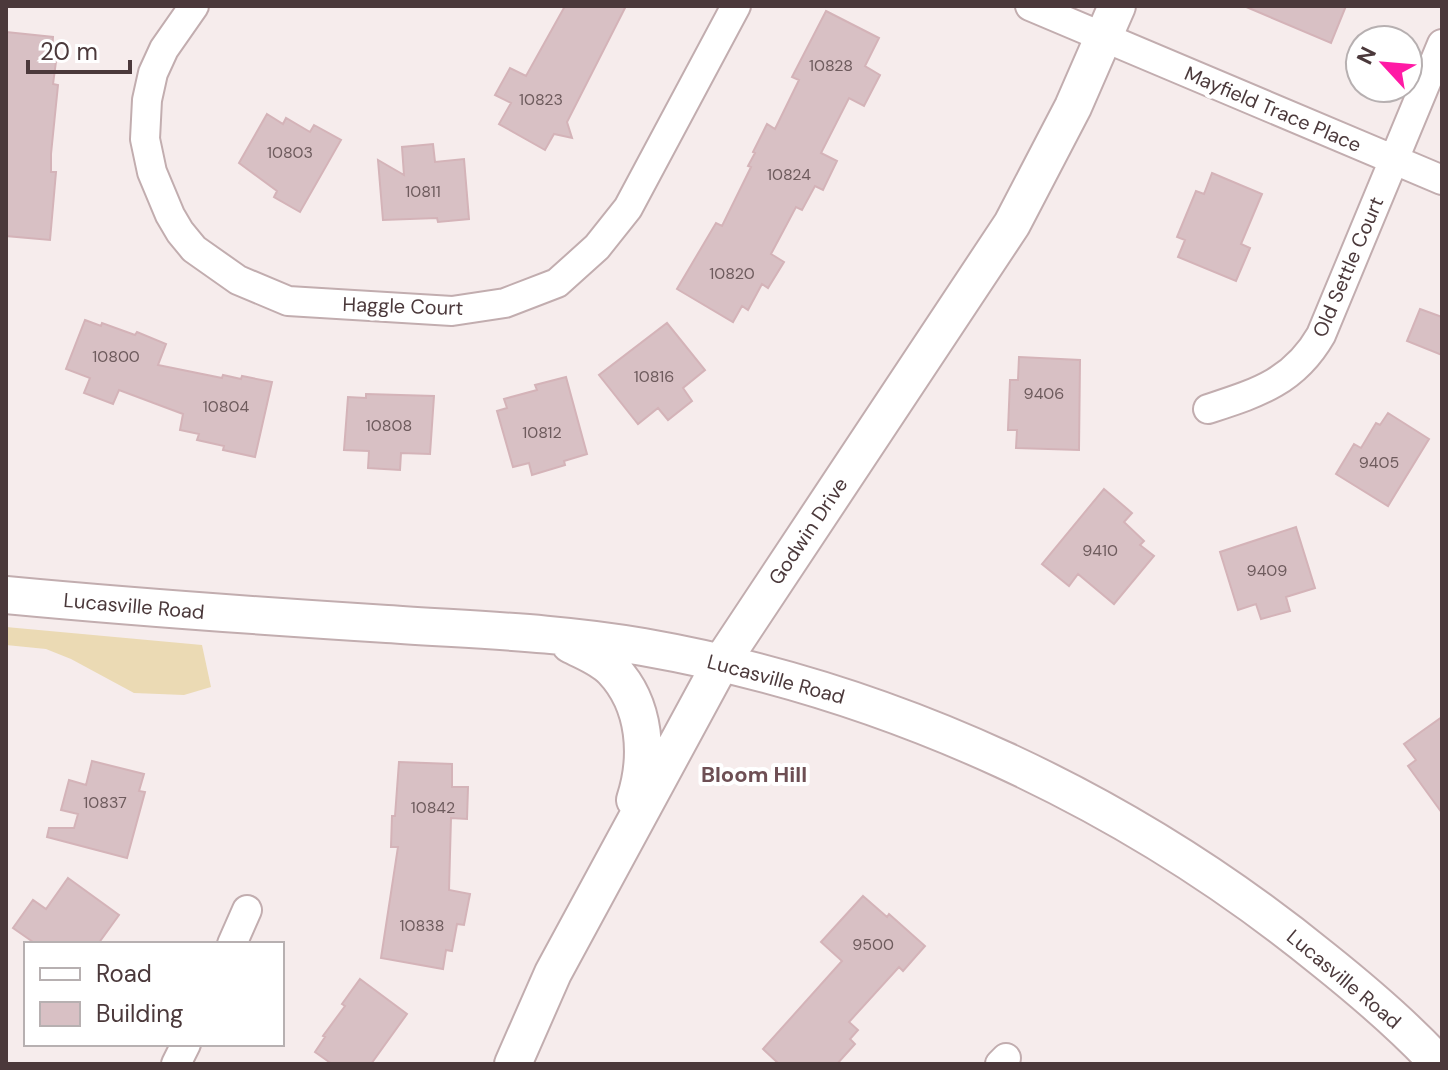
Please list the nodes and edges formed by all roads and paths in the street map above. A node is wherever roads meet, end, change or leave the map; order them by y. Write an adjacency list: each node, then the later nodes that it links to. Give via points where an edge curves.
1 (194, 6): 2 (street, Haggle Court, via 153,73 145,139 170,215 194,249 238,280 288,301 452,311 505,303 557,283 597,247 628,208)
2 (736, 6)
3 (1030, 6): 4 (street, Mayfield Trace Place)
4 (1110, 22): 6 (street, Mayfield Trace Place); 11 (street, Godwin Drive, via 1012,224)
5 (1442, 44): 6 (street, Old Settle Court)
6 (1394, 160): 7 (street, Mayfield Trace Place); 8 (street, Old Settle Court, via 1311,351 1275,384)
7 (1442, 180)
8 (1208, 409)
9 (6, 595): 10 (street, Lucasville Road)
10 (555, 636): 11 (street, Lucasville Road); 12 (street, via 612,668 640,720 643,770)
11 (721, 663): 12 (street, Godwin Drive); 18 (street, Lucasville Road, via 873,706 977,747 1077,795 1171,849 1279,924 1366,994)
12 (620, 850): 17 (street, Godwin Drive, via 553,973)
13 (247, 910): 14 (street)
14 (233, 942)
15 (185, 1046): 16 (street)
16 (176, 1064)
17 (513, 1064)
18 (1439, 1064)

